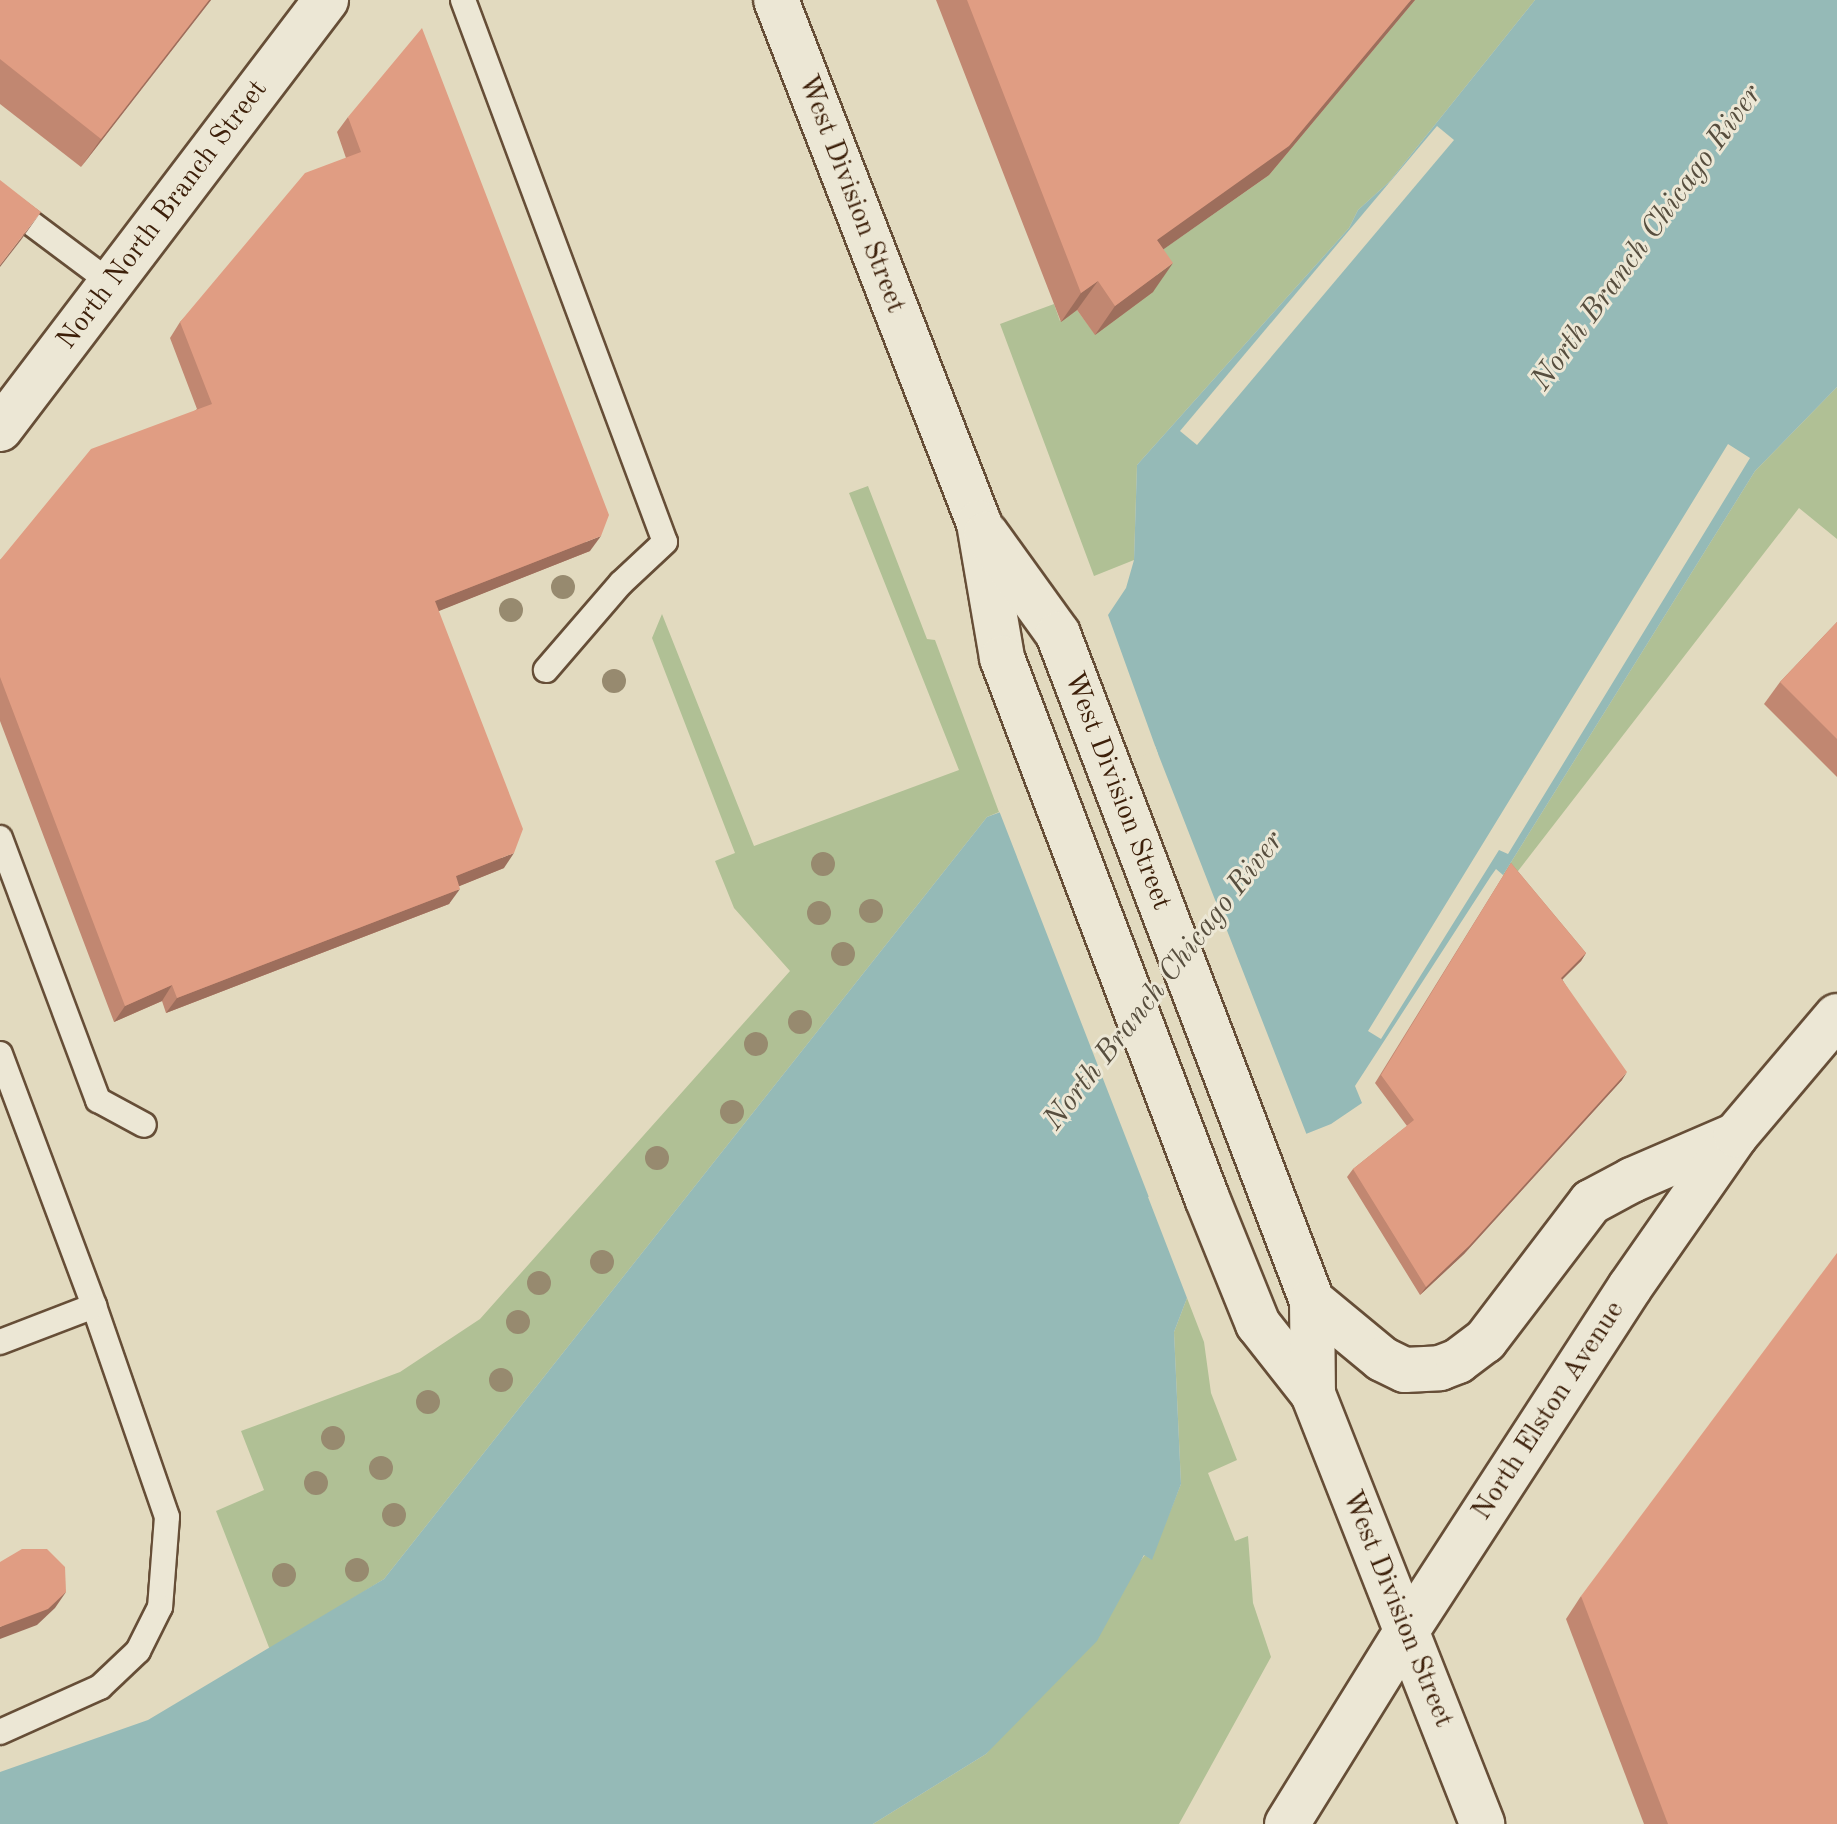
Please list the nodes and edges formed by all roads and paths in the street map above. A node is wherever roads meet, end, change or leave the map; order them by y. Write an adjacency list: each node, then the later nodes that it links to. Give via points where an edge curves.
1 (326, 0): 5 (main road, North North Branch Street)
2 (463, 0): 8 (lane, via 665,542 621,583)
3 (776, 0): 7 (main road, West Division Street)
4 (0, 200): 5 (lane)
5 (111, 283): 6 (main road, North North Branch Street)
6 (0, 429)
7 (979, 523): 14 (main road, West Division Street, via 1058,634); 17 (main road, West Division Street, via 1002,658 1207,1198 1258,1324)
8 (546, 670)
9 (0, 838): 12 (lane, via 98,1100)
10 (1837, 1016): 13 (main road, North Elston Avenue)
11 (0, 1054): 15 (lane)
12 (144, 1125)
13 (1736, 1135): 14 (main road, via 1591,1202 1485,1341 1458,1361 1405,1370 1382,1359); 18 (main road, North Elston Avenue)
14 (1312, 1301): 17 (main road, West Division Street)
15 (94, 1306): 16 (lane); 19 (lane, via 167,1517 160,1607 138,1651 100,1687)
16 (0, 1342)
17 (1313, 1394): 18 (main road, West Division Street)
18 (1406, 1632): 20 (main road, North Elston Avenue); 21 (main road, West Division Street)
19 (0, 1732)
20 (1287, 1824)
21 (1482, 1824)

